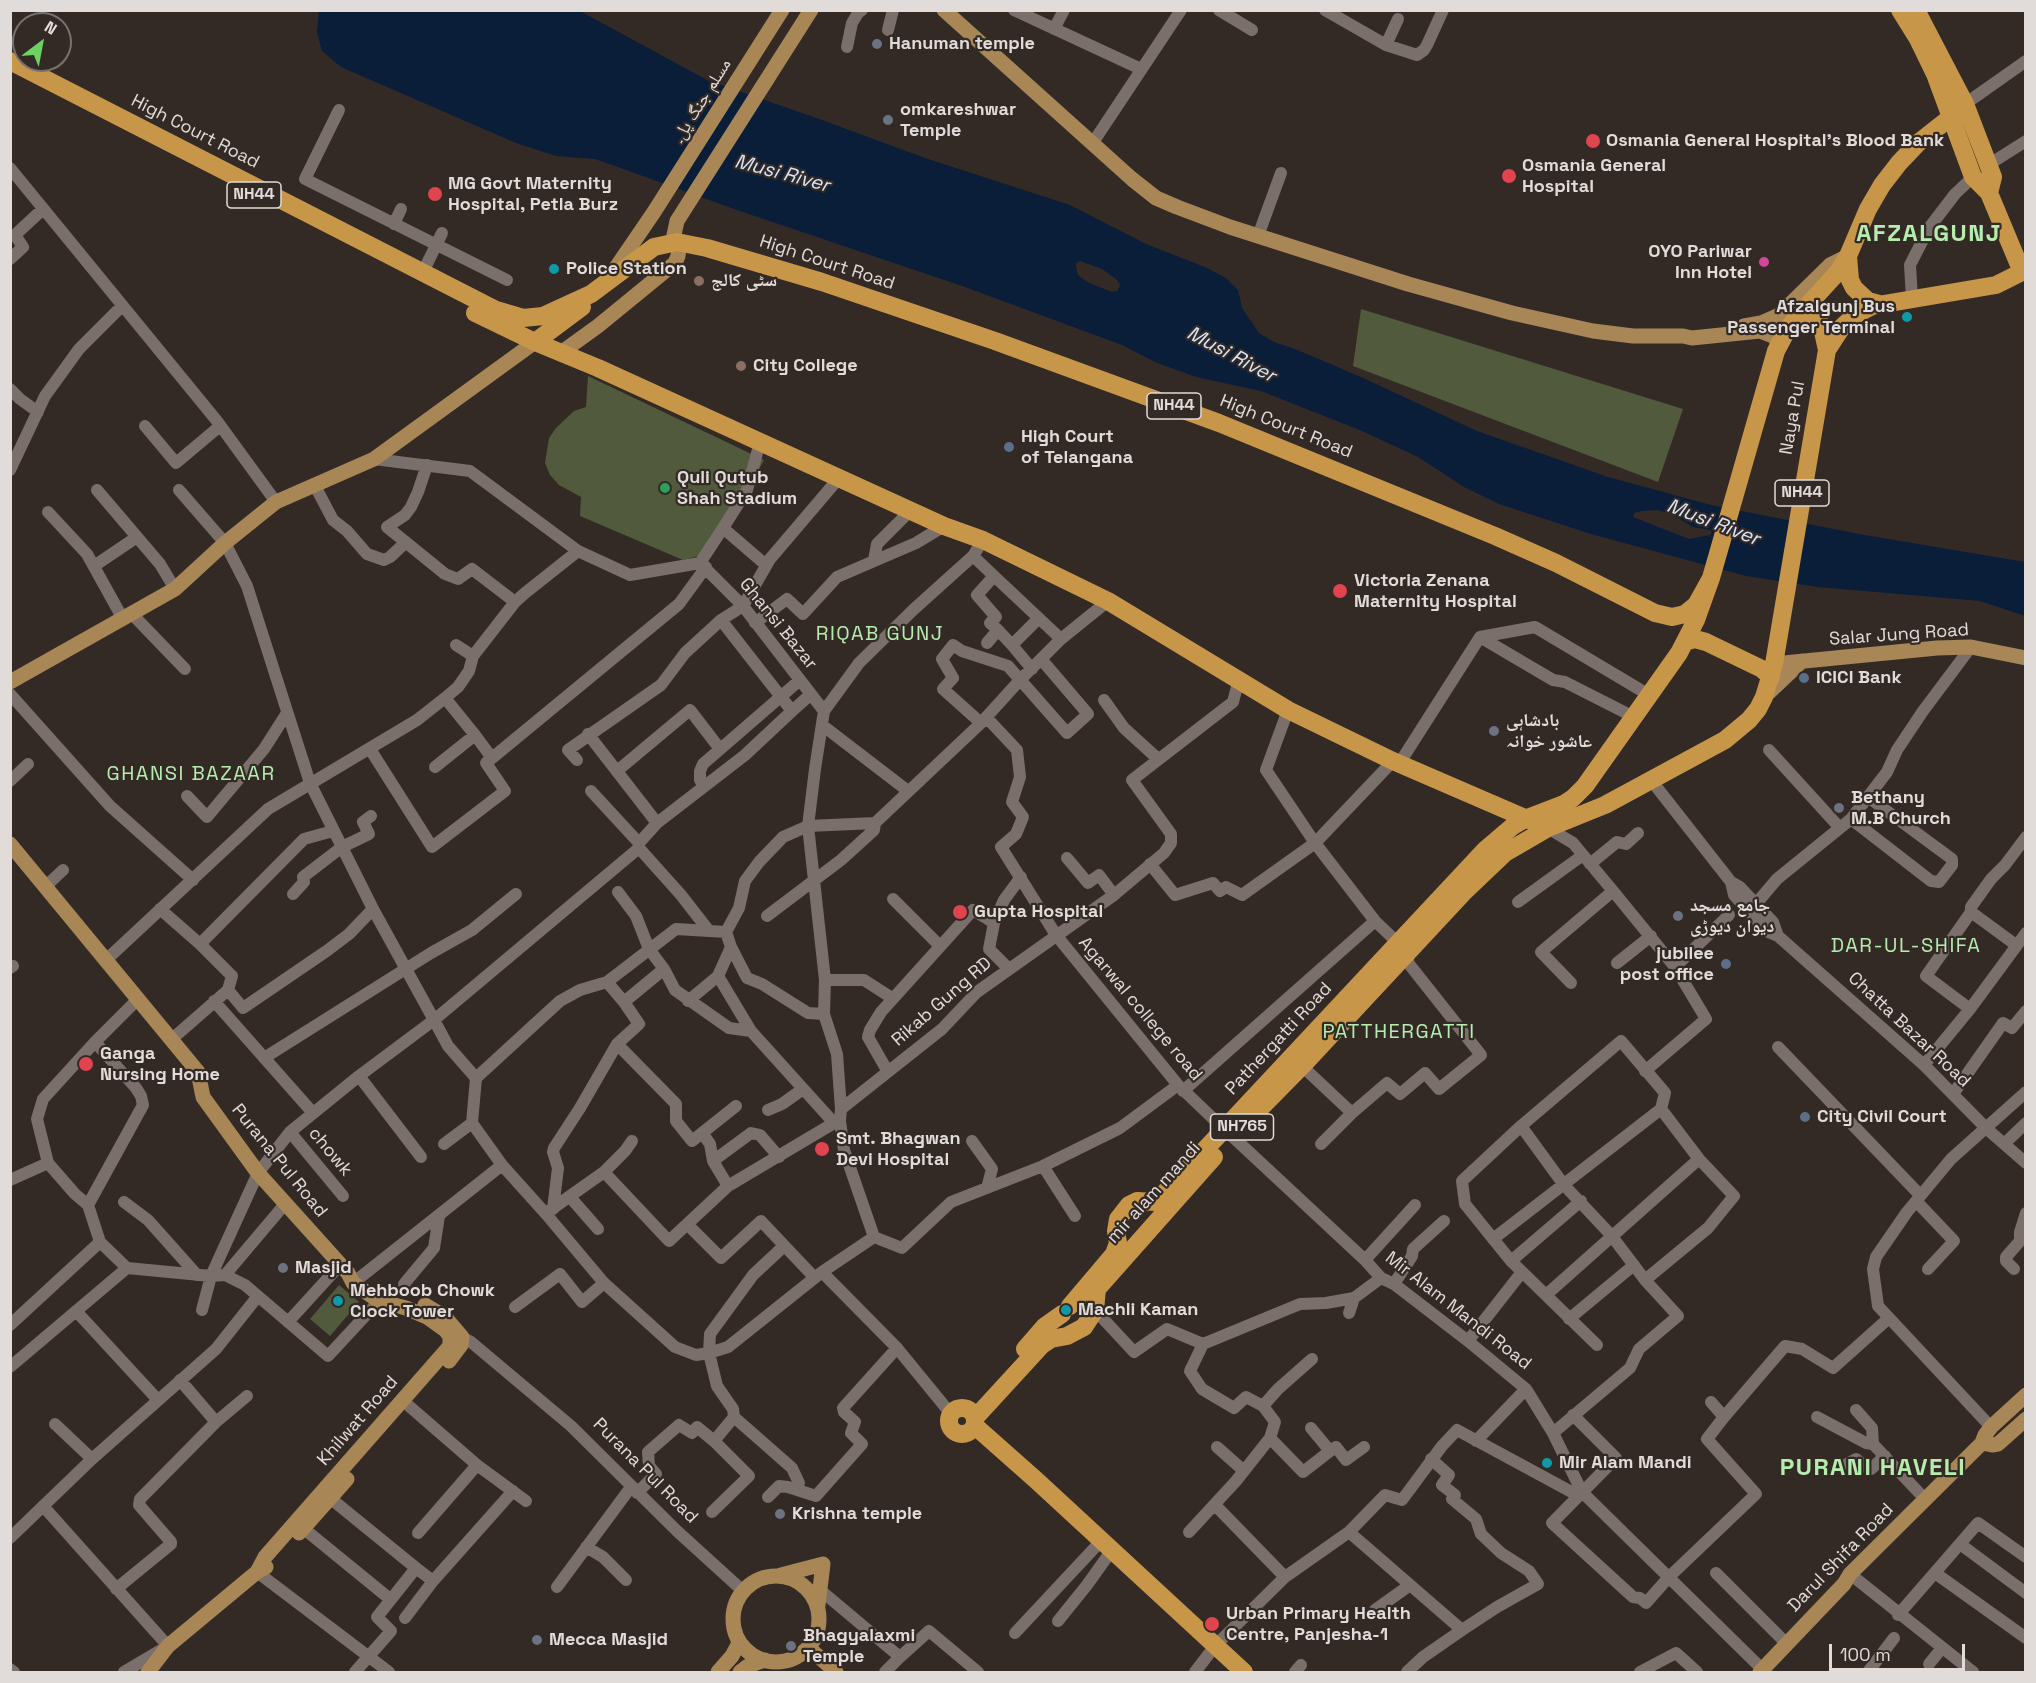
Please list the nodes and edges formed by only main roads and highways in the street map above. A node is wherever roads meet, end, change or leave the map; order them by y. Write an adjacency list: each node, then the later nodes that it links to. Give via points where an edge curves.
1 (782, 10): 12 (main road, مسلم جنگ پل۔, via 654,212)
2 (944, 10): 16 (main road, via 1156,198 1258,236 1512,313 1593,331)
3 (1903, 12): 7 (highway, NH44, via 1935,74); 8 (highway, NH44, via 1965,104 1993,177)
4 (807, 16): 9 (main road, via 677,220)
5 (10, 61): 12 (highway, High Court Road / NH44, via 496,310 523,318 543,316)
6 (10, 71): 15 (highway, High Court Road / NH44)
7 (1951, 117): 8 (highway, via 1973,177); 10 (highway, NH44, via 1918,143 1893,171 1868,209)
8 (1989, 193): 11 (highway, NH44)
9 (676, 242): 12 (highway, High Court Road / NH44, via 654,247); 20 (main road, via 679,249 675,263); 22 (highway, High Court Road / NH44, via 822,282 1219,423 1495,536 1655,614 1684,614 1696,605)
10 (1848, 256): 13 (highway, via 1854,288 1868,301); 14 (highway, NH44); 16 (main road, via 1830,265 1787,308 1770,319)
11 (2024, 273): 13 (highway, NH44, via 1996,285)
12 (596, 290): 17 (highway, via 581,308)
13 (1879, 304): 19 (highway, NH44, via 1855,315)
14 (1794, 320): 18 (highway, NH44); 19 (highway, NH44, via 1818,318)
15 (495, 323): 17 (highway, High Court Road / NH44); 21 (main road, via 506,333 510,348)
16 (1683, 336): 18 (main road, via 1760,331 1773,336)
17 (535, 342): 20 (highway, High Court Road / NH44); 21 (main road)
18 (1778, 348): 22 (highway, Naya Pul / NH44)
19 (1827, 350): 25 (highway, Naya Pul / NH44)
20 (562, 352): 31 (highway, High Court Road / NH44, via 944,526 983,540 1108,602 1288,710)
21 (496, 371): 28 (main road, via 374,459 276,502 175,589)
22 (1711, 578): 23 (highway, Pathergatti Road)
23 (1696, 620): 24 (highway, Pathergatti Road); 25 (highway, via 1704,633 1757,655)
24 (1685, 642): 25 (highway, via 1706,642 1762,669); 30 (highway, Pathergatti Road)
25 (1775, 656): 27 (main road, Salar Jung Road); 29 (highway, NH44)
26 (2025, 658): 27 (main road, Salar Jung Road, via 1971,647)
27 (1802, 661): 29 (main road)
28 (10, 682)
29 (1764, 697): 32 (highway, NH44, via 1749,720 1725,740)
30 (1585, 786): 32 (highway, via 1586,800 1591,805); 33 (highway, Pathergatti Road, via 1564,804)
31 (1483, 800): 33 (highway, NH44); 36 (highway, via 1495,814 1497,824)
32 (1605, 805): 34 (highway, NH44)
33 (1519, 822): 34 (highway, NH44); 36 (highway, Pathergatti Road / NH765)
34 (1548, 828): 37 (highway, NH765, via 1486,870)
35 (11, 846): 40 (main road, Purana Pul Road, via 198,1072 203,1097 258,1173)
36 (1486, 849): 37 (highway, Pathergatti Road / NH765)
37 (1402, 949): 38 (highway, Pathergatti Road / NH765); 38 (highway, NH765, via 1302,1066)
38 (1228, 1133): 39 (highway, Pathergatti Road / NH765)
39 (1162, 1206): 41 (highway, mir alam mandi / NH765); 41 (highway, NH765, via 1137,1201 1130,1205 1118,1219 1114,1254)
40 (350, 1275): 42 (main road, Purana Pul Road, via 379,1301); 48 (main road, Khilwat Road, via 445,1317 462,1336 461,1345 272,1563)
41 (1093, 1286): 45 (highway, NH765, via 1045,1326); 45 (highway, via 1095,1310 1084,1327 1042,1346)
42 (406, 1308): 48 (main road, Khilwat Road, via 445,1330 450,1346 272,1549)
43 (2025, 1395): 47 (main road, Darul Shifa Road, via 1991,1427)
44 (951, 1414): 45 (highway, via 962,1408)
45 (973, 1418): 60 (highway)
46 (2025, 1419): 47 (main road, via 1998,1444)
47 (1982, 1443): 49 (main road, Darul Shifa Road)
48 (257, 1572): 56 (main road, Khilwat Road, via 168,1646)
49 (1848, 1575): 55 (main road, Darul Shifa Road, via 1844,1584); 55 (main road, via 1829,1588)
50 (778, 1576): 51 (main road, via 801,1583); 51 (main road, via 823,1564); 52 (main road, via 761,1578 735,1603 732,1617)
51 (818, 1606): 53 (main road, via 819,1625)
52 (739, 1643): 54 (main road, via 755,1658); 57 (main road)
53 (809, 1648): 54 (main road, via 797,1658 780,1663); 59 (main road)
54 (765, 1660): 58 (main road)
55 (1756, 1670)
56 (148, 1672)
57 (718, 1672)
58 (740, 1672)
59 (836, 1672)
60 (1244, 1672)

